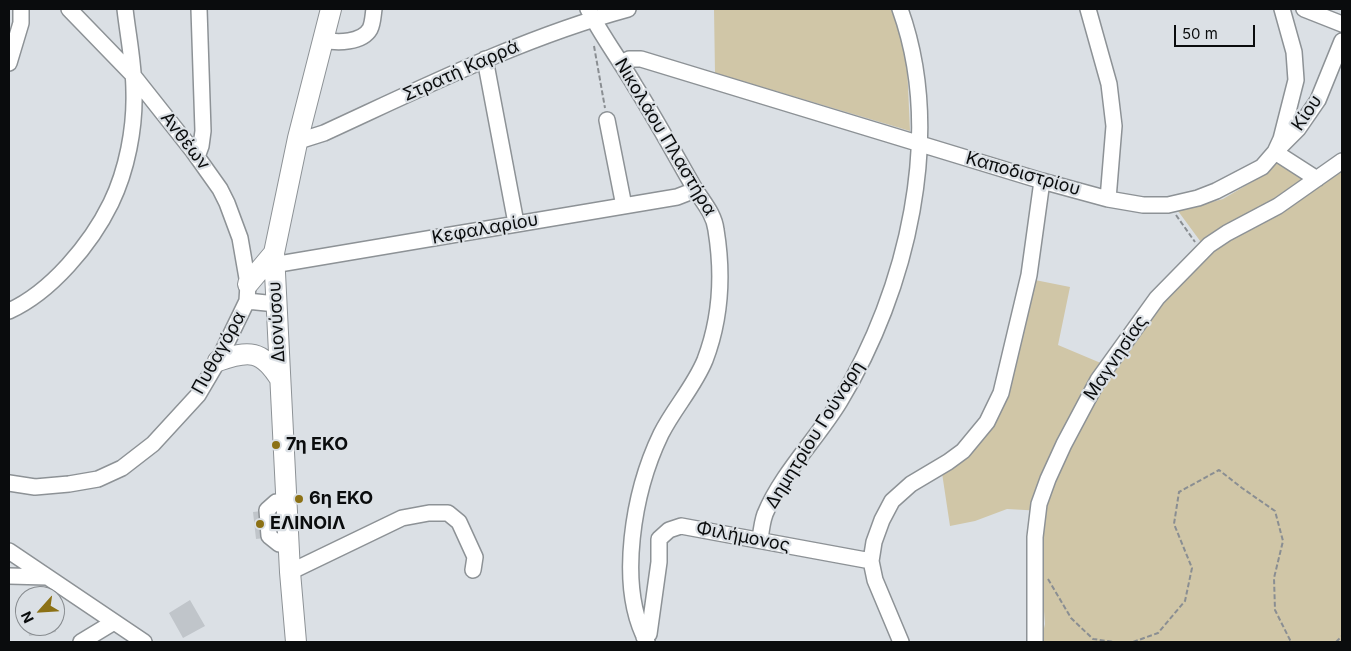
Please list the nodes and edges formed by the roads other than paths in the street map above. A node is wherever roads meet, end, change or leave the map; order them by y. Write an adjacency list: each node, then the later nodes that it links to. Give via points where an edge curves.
1 (21, 9): 17 (street, via 21,23)
2 (69, 9): 19 (street, Ανθέων)
3 (125, 9): 19 (street)
4 (199, 9): 24 (street, via 203,131)
5 (331, 9): 14 (main road, Διονύσου)
6 (374, 9): 14 (street, via 369,30 364,35 338,42)
7 (628, 9): 12 (street, Στρατή Καρρά)
8 (900, 9): 22 (street, Δημητρίου Γούναρη, via 917,76)
9 (1088, 9): 29 (street, via 1110,84 1114,126)
10 (1282, 9): 23 (street, Καποδιστρίου, via 1294,52 1296,80)
11 (1304, 9): 13 (street)
12 (590, 14): 16 (street, Στρατή Καρρά); 18 (street, Νικολάου Πλαστήρα)
13 (1342, 24)
14 (324, 40): 21 (main road, Διονύσου)
15 (1342, 42): 23 (street, Κίου, via 1318,100 1298,129)
16 (485, 59): 21 (street, Στρατή Καρρά, via 324,133); 31 (street)
17 (9, 63)
18 (622, 63): 22 (street, Καποδιστρίου, via 641,59); 28 (street, Νικολάου Πλαστήρα)
19 (132, 74): 24 (street, Ανθέων); 35 (street, via 133,120 112,202 87,242 65,268 46,287)
20 (607, 120): 30 (street)
21 (298, 138): 32 (main road, Διονύσου)
22 (919, 144): 27 (street, Καποδιστρίου); 40 (street, Δημητρίου Γούναρη, via 914,203 904,249 876,332 839,402 779,488 764,516)
23 (1275, 152): 26 (street); 29 (street, Καποδιστρίου, via 1262,167 1198,198 1168,205)
24 (197, 157): 33 (street, Ανθέων, via 228,203 240,238)
25 (1342, 162): 26 (street, Μαγνησίας)
26 (1317, 179): 54 (street, Μαγνησίας, via 1278,206 1218,238 1202,252 1157,298 1098,380 1064,444 1039,504 1035,530)
27 (1042, 181): 29 (street, Καποδιστρίου); 43 (street, via 1029,274 1000,393 987,422 963,451 892,500 874,542)
28 (695, 190): 30 (street, Κεφαλαρίου, via 677,197); 49 (street, Νικολάου Πλαστήρα, via 712,214 716,229 720,270 718,311 699,374 662,432 647,466 636,513 632,582 634,604)
29 (1108, 198)
30 (624, 206): 31 (street, Κεφαλαρίου)
31 (516, 223): 32 (street, Κεφαλαρίου)
32 (274, 259): 33 (main road); 34 (main road, Διονύσου)
33 (248, 293): 34 (street, Πυθαγόρα); 36 (street, Πυθαγόρα)
34 (276, 304): 37 (main road, Διονύσου)
35 (9, 311)
36 (218, 361): 37 (main road, via 235,355 254,355 271,364); 38 (street, Πυθαγόρα, via 198,395 153,444 122,468 98,479 70,484 35,487)
37 (280, 379): 45 (main road, Διονύσου)
38 (9, 483)
39 (276, 502): 41 (street, via 267,510 268,536)
40 (760, 540): 43 (street, Φιλήμονος); 49 (street, Φιλήμονος, via 681,526 669,530 659,539)
41 (279, 544)
42 (9, 550): 47 (street)
43 (871, 561): 53 (street, via 875,580)
44 (473, 570): 45 (street, via 475,557 459,522 448,513 429,512 402,518)
45 (290, 572): 52 (main road, Διονύσου)
46 (9, 576): 47 (street)
47 (48, 577): 48 (street)
48 (114, 622): 50 (street); 51 (street)
49 (646, 640)
50 (81, 642)
51 (144, 642)
52 (296, 642)
53 (901, 642)
54 (1035, 642)

